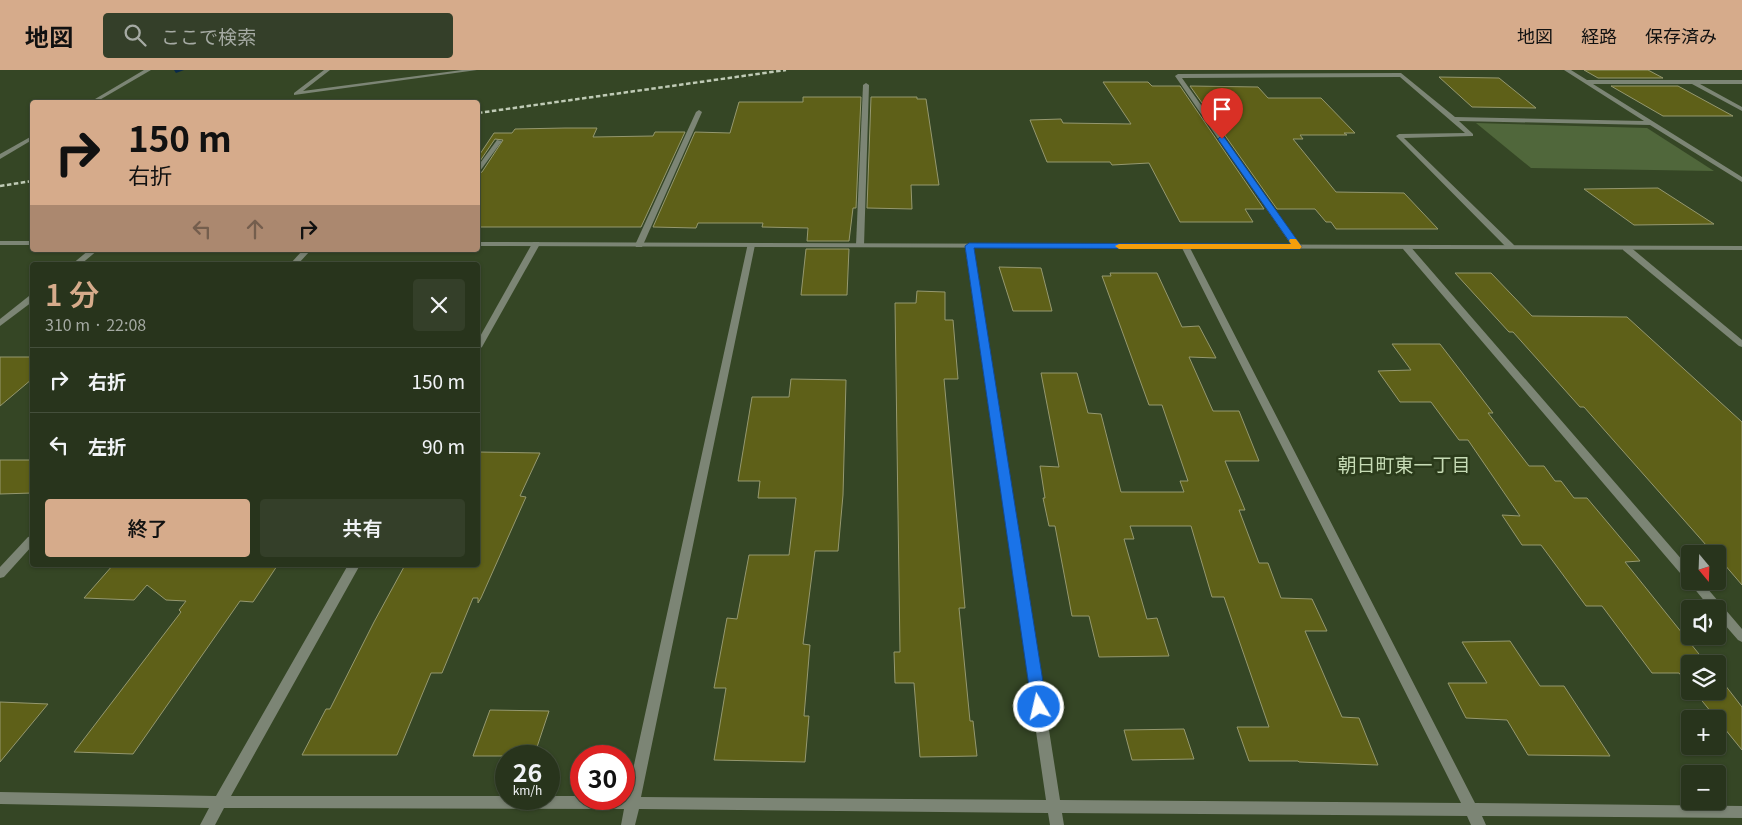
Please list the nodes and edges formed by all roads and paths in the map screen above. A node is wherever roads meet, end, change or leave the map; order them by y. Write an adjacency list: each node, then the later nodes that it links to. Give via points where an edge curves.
1 (148, 70): 9 (street)
2 (327, 70): 3 (street, via 296,94)
3 (474, 70)
4 (1567, 70): 5 (street)
5 (1587, 82): 6 (street); 13 (street)
6 (1692, 82): 7 (street); 10 (street)
7 (1742, 82)
8 (866, 85): 25 (street)
9 (96, 100)
10 (1742, 110)
11 (699, 112): 23 (street)
12 (1453, 119): 13 (street); 28 (street, via 1401,75 1178,76); 30 (street, via 1471,135 1399,136)
13 (1651, 123): 18 (street)
14 (30, 139): 16 (street)
15 (499, 141): 17 (street)
16 (0, 157)
17 (480, 167)
18 (1742, 180)
19 (0, 243): 20 (street)
20 (30, 243)
21 (480, 244): 22 (street)
22 (536, 244): 23 (street); 39 (street)
23 (639, 245): 24 (street)
24 (751, 245): 25 (street); 47 (street)
25 (860, 245): 26 (street)
26 (969, 246): 27 (street); 52 (street)
27 (1185, 246): 28 (street); 53 (street)
28 (1297, 247): 29 (street)
29 (1406, 247): 30 (street); 43 (street)
30 (1511, 247): 31 (street)
31 (1626, 248): 32 (street); 40 (street)
32 (1742, 248)
33 (91, 252): 35 (street)
34 (305, 252): 36 (street)
35 (79, 262)
36 (296, 262)
37 (30, 300): 38 (street)
38 (0, 323)
39 (480, 343)
40 (1742, 344)
41 (30, 542): 44 (street)
42 (353, 567): 49 (street)
43 (1681, 567)
44 (0, 574)
45 (1702, 590): 46 (street)
46 (1742, 637)
47 (635, 788)
48 (0, 798): 49 (street)
49 (220, 802): 50 (street); 56 (street)
50 (570, 802)
51 (635, 802): 52 (street)
52 (1054, 805): 53 (street); 58 (street)
53 (1471, 809): 55 (street); 59 (street)
54 (631, 810): 57 (street)
55 (1742, 812)
56 (207, 825)
57 (628, 825)
58 (1057, 825)
59 (1479, 825)

